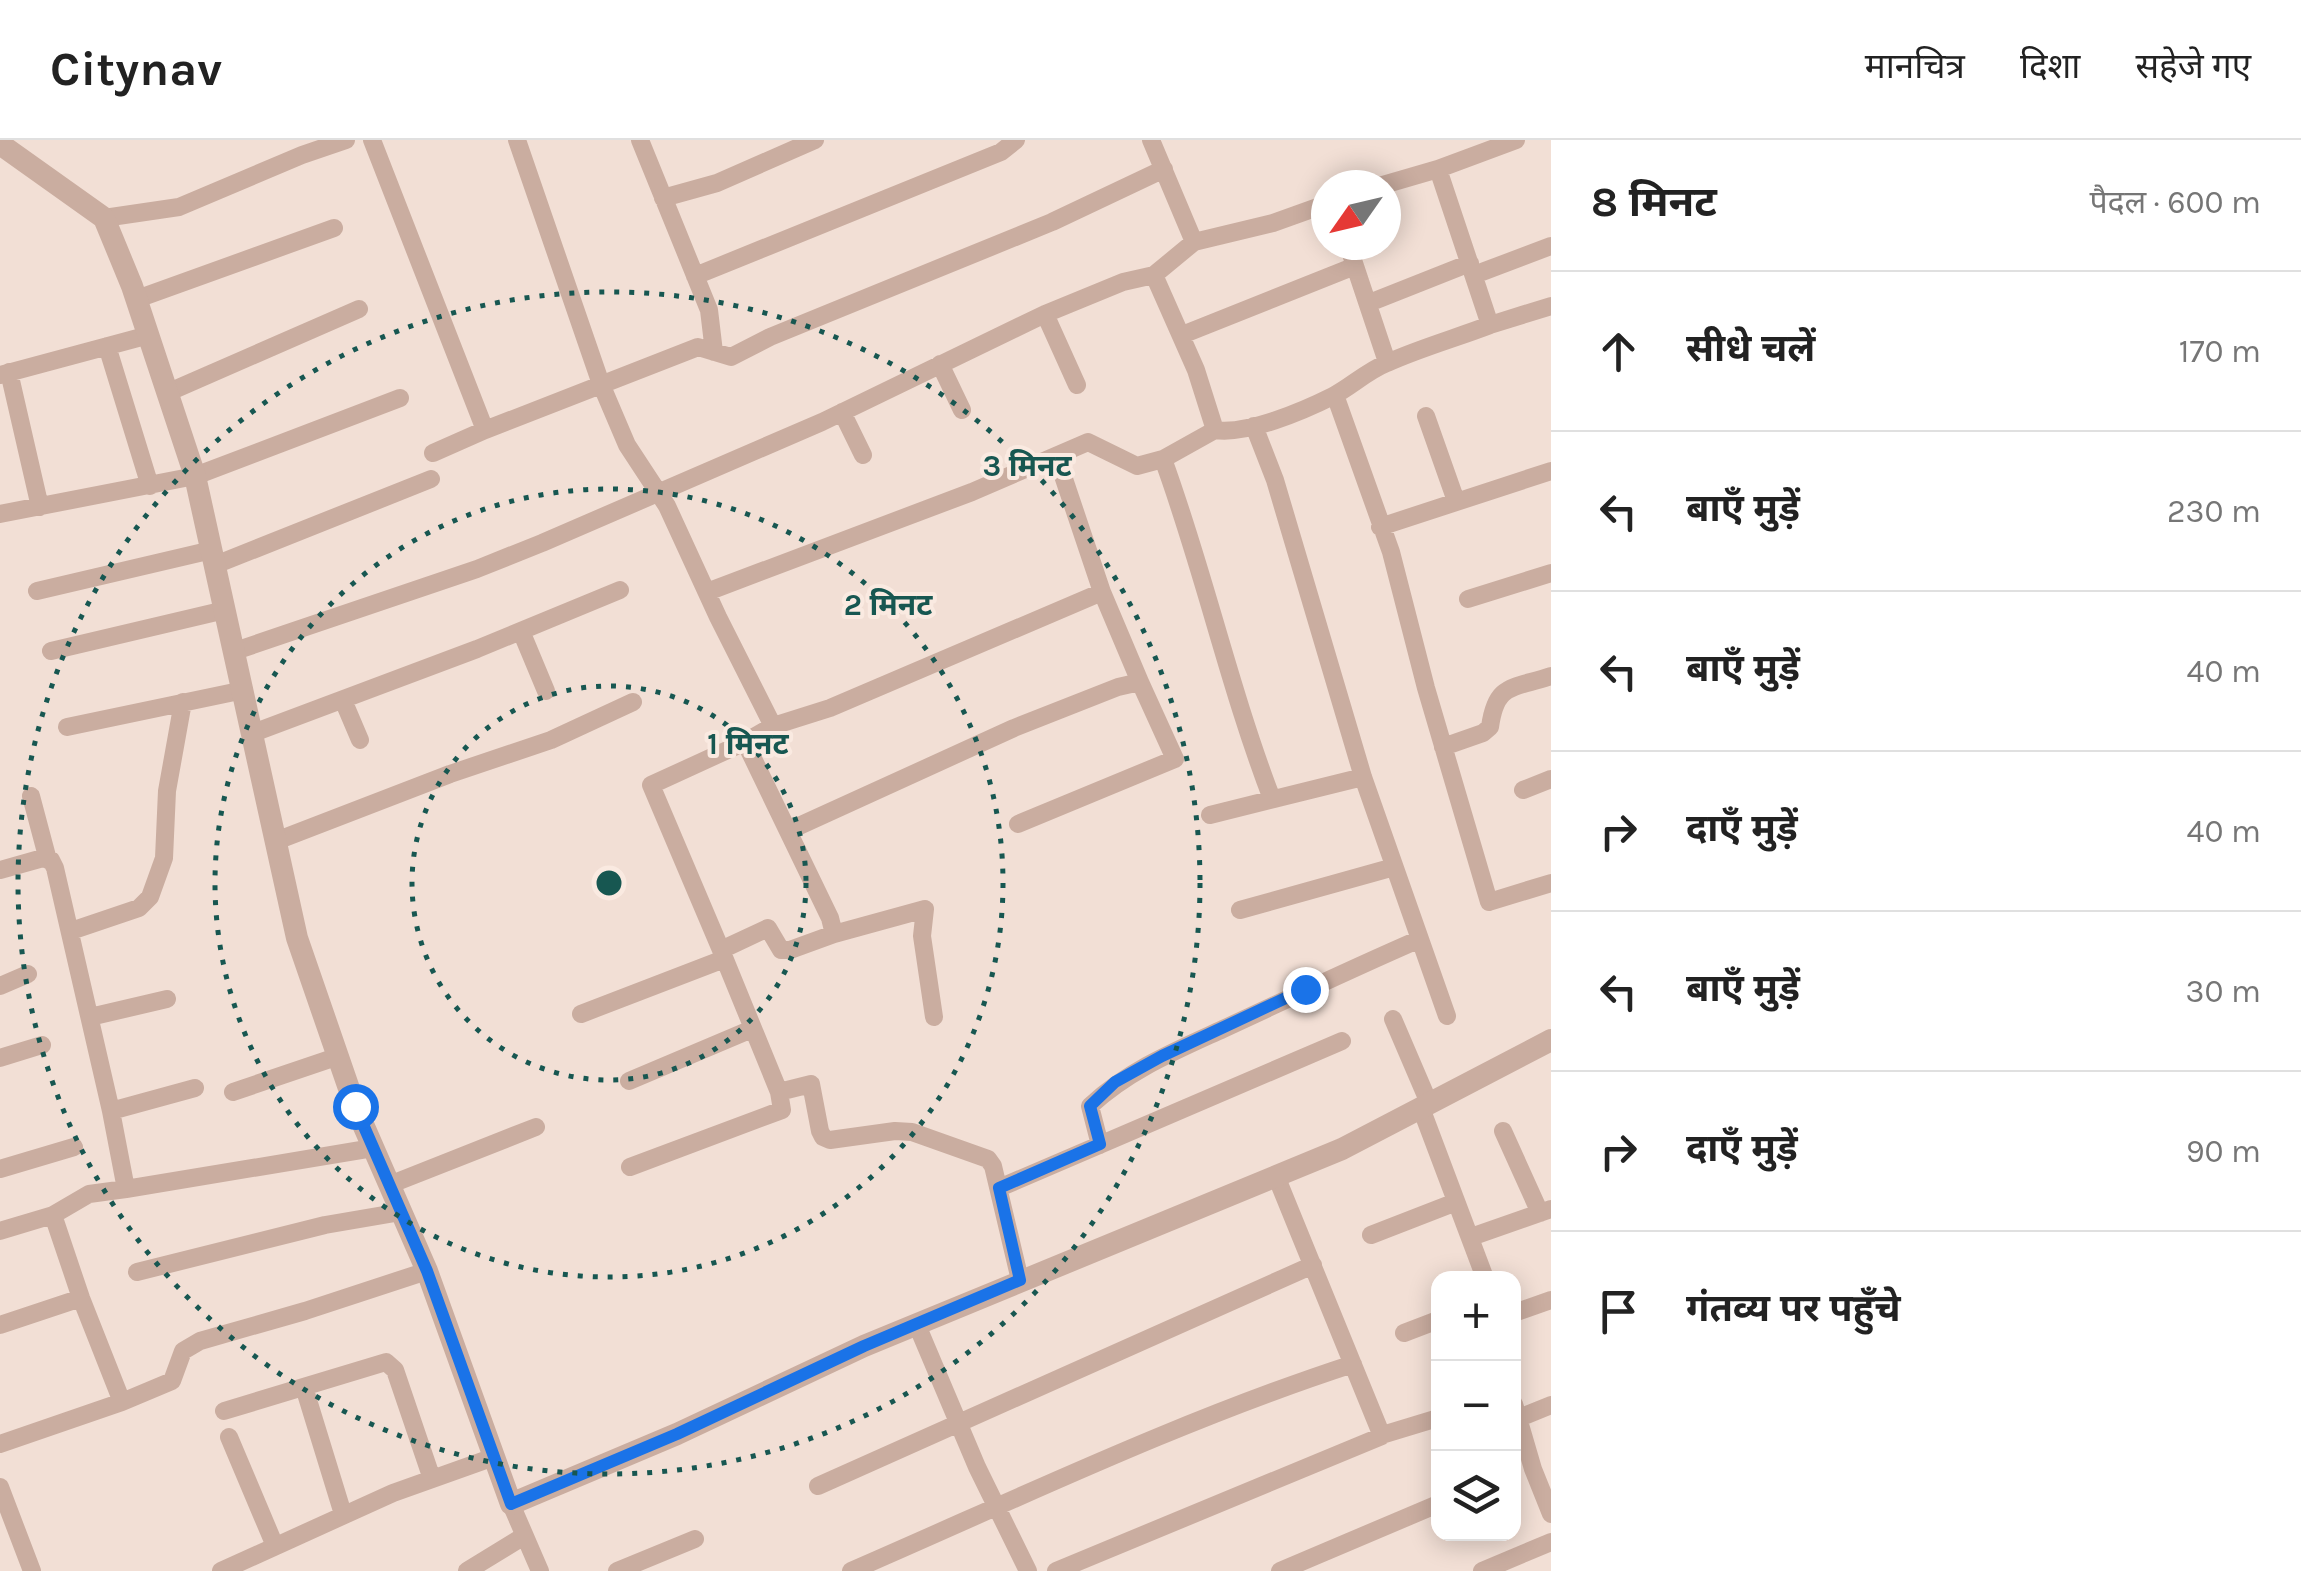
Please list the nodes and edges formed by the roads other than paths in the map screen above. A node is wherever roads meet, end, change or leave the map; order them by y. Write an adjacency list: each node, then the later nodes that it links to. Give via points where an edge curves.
1 (346, 140): 15 (street, via 179,207)
2 (372, 140): 46 (street)
3 (640, 140): 13 (street)
4 (815, 140): 13 (street, via 717,183)
5 (1016, 140): 23 (street, via 1001,152)
6 (1151, 140): 10 (street)
7 (1516, 140): 11 (street)
8 (523, 142): 37 (street)
9 (0, 144): 15 (street)
10 (1164, 169): 17 (street); 33 (street, via 732,357)
11 (1438, 169): 12 (street); 21 (street)
12 (1401, 180)
13 (663, 198): 23 (street)
14 (1311, 209): 17 (street)
15 (104, 218): 24 (street)
16 (334, 228): 24 (street)
17 (1194, 242): 22 (street)
18 (1551, 246): 21 (street)
19 (1353, 260): 20 (street)
20 (1355, 266): 25 (street); 31 (street)
21 (1472, 269): 25 (street); 29 (street)
22 (1154, 275): 28 (street); 31 (street)
23 (695, 276): 33 (street, via 709,310)
24 (137, 300): 30 (street)
25 (1368, 304): 34 (street)
26 (1551, 306): 29 (street)
27 (359, 309): 39 (street)
28 (1045, 314): 35 (street); 38 (street)
29 (1490, 326): 34 (street)
30 (149, 334): 32 (street); 39 (street)
31 (1182, 335): 47 (street)
32 (108, 346): 36 (street); 55 (street)
33 (714, 352): 37 (street, via 698,346)
34 (1388, 362): 40 (street)
35 (940, 364): 42 (street); 43 (street)
36 (4, 374): 58 (street)
37 (601, 384): 46 (street); 56 (street, via 627,445)
38 (1078, 384)
39 (169, 392): 53 (street)
40 (1336, 395): 45 (street); 60 (street)
41 (400, 398): 53 (street)
42 (962, 410)
43 (842, 412): 49 (street); 56 (street)
44 (1426, 416): 57 (street)
45 (1254, 426): 47 (street); 85 (street)
46 (485, 430): 48 (street)
47 (1214, 430): 51 (street)
48 (433, 452)
49 (863, 455)
50 (1056, 458): 51 (street, via 1088,442 1137,466); 65 (street); 66 (street)
51 (1163, 459): 89 (street)
52 (1551, 470): 57 (street)
53 (195, 476): 55 (street); 61 (street)
54 (430, 480): 61 (street)
55 (150, 486): 58 (street)
56 (658, 493): 65 (street); 71 (street, via 477,569)
57 (1456, 500): 60 (street)
58 (40, 508): 59 (street)
59 (0, 514)
60 (1380, 526): 84 (street)
61 (213, 557): 64 (street); 68 (street)
62 (1551, 573): 67 (street)
63 (620, 590): 69 (street)
64 (37, 592)
65 (707, 592): 79 (street)
66 (1102, 592): 73 (street); 79 (street)
67 (1468, 599)
68 (226, 610): 70 (street); 71 (street)
69 (521, 631): 75 (street); 76 (street)
70 (51, 650)
71 (234, 651): 74 (street)
72 (1551, 676): 84 (street, via 1499,695 1490,727)
73 (1140, 682): 91 (street, via 1175,759); 92 (street, via 1014,728)
74 (244, 690): 77 (street); 81 (street)
75 (546, 691)
76 (344, 700): 81 (street); 82 (street)
77 (183, 702): 80 (street); 99 (street, via 167,792 164,858 150,897 139,908)
78 (633, 702): 93 (street, via 552,740)
79 (773, 726): 83 (street)
80 (67, 727)
81 (253, 734): 93 (street)
82 (360, 740)
83 (744, 742): 92 (street); 102 (street, via 651,785)
84 (1443, 746): 97 (street, via 1489,902)
85 (1364, 777): 89 (street); 95 (street)
86 (1551, 779): 87 (street)
87 (1524, 790)
88 (31, 796): 94 (street)
89 (1272, 799): 90 (street)
90 (1210, 815)
91 (1018, 824)
92 (788, 831): 100 (street)
93 (276, 841): 115 (street, via 297,938)
94 (48, 860): 96 (street); 99 (street)
95 (1394, 867): 98 (street); 101 (street)
96 (0, 870)
97 (1551, 883)
98 (1240, 910)
99 (71, 931): 108 (street)
100 (834, 934): 102 (street, via 785,951 768,928); 109 (street, via 924,909)
101 (1420, 939): 107 (street); 125 (street, via 1115,1082 1090,1106)
102 (723, 954): 106 (street); 111 (street)
103 (28, 974): 104 (street)
104 (0, 986)
105 (167, 999): 108 (street)
106 (582, 1014)
107 (1447, 1016)
108 (90, 1017): 122 (street)
109 (934, 1017)
110 (1393, 1020): 121 (street)
111 (752, 1029): 117 (street); 120 (street)
112 (1551, 1040): 121 (street)
113 (1342, 1041): 125 (street)
114 (42, 1046): 116 (street)
115 (339, 1056): 119 (street); 127 (street)
116 (0, 1058)
117 (629, 1081)
118 (196, 1088): 122 (street)
119 (233, 1092)
120 (778, 1092): 128 (street, via 782,1110); 132 (street, via 814,1087 823,1138 912,1132 988,1159)
121 (1425, 1105): 130 (street); 134 (street)
122 (112, 1111): 133 (street)
123 (536, 1128): 131 (street)
124 (1503, 1130): 135 (street)
125 (1100, 1144): 132 (street)
126 (74, 1146): 129 (street)
127 (374, 1148): 131 (street); 133 (street)
128 (630, 1168)
129 (0, 1169)
130 (1276, 1176): 141 (street); 145 (street)
131 (390, 1185): 136 (street)
132 (999, 1188): 145 (street)
133 (126, 1189): 137 (street, via 89,1194)
134 (1456, 1202): 139 (street); 140 (street)
135 (1546, 1211): 140 (street)
136 (401, 1212): 142 (street); 144 (street)
137 (53, 1216): 138 (street); 146 (street)
138 (0, 1231)
139 (1372, 1236)
140 (1470, 1237): 143 (street)
141 (1313, 1265): 153 (street); 160 (street)
142 (427, 1271): 155 (street, via 200,1341 183,1351 172,1381); 165 (street)
143 (1482, 1271)
144 (138, 1272)
145 (1020, 1280): 151 (street)
146 (81, 1298): 150 (street); 155 (street)
147 (1551, 1300): 148 (street)
148 (1521, 1311)
149 (1431, 1323): 152 (street)
150 (0, 1325)
151 (917, 1325): 160 (street); 171 (street)
152 (1404, 1333)
153 (1352, 1364): 162 (street); 172 (street, via 1282,1386)
154 (304, 1387): 158 (street); 168 (street, via 391,1364); 174 (street)
155 (122, 1402): 164 (street)
156 (1551, 1404): 157 (street)
157 (1521, 1410)
158 (224, 1411)
159 (1431, 1420): 162 (street)
160 (958, 1421): 169 (street); 172 (street)
161 (1521, 1428): 166 (street)
162 (1382, 1434): 187 (street)
163 (229, 1437): 179 (street)
164 (0, 1444)
165 (494, 1457): 168 (street); 171 (street)
166 (1533, 1469): 167 (street); 175 (street)
167 (1521, 1473)
168 (432, 1480): 174 (street)
169 (818, 1486)
170 (0, 1487): 180 (street)
171 (511, 1504): 176 (street)
172 (998, 1507): 185 (street); 186 (street)
173 (1431, 1507): 188 (street)
174 (343, 1514): 179 (street)
175 (1551, 1514)
176 (524, 1536): 182 (street); 183 (street)
177 (695, 1538): 184 (street)
178 (1551, 1542): 189 (street)
179 (275, 1546): 181 (street)
180 (32, 1571)
181 (221, 1571)
182 (467, 1571)
183 (540, 1571)
184 (616, 1571)
185 (852, 1571)
186 (1028, 1571)
187 (1056, 1571)
188 (1280, 1571)
189 (1482, 1571)

